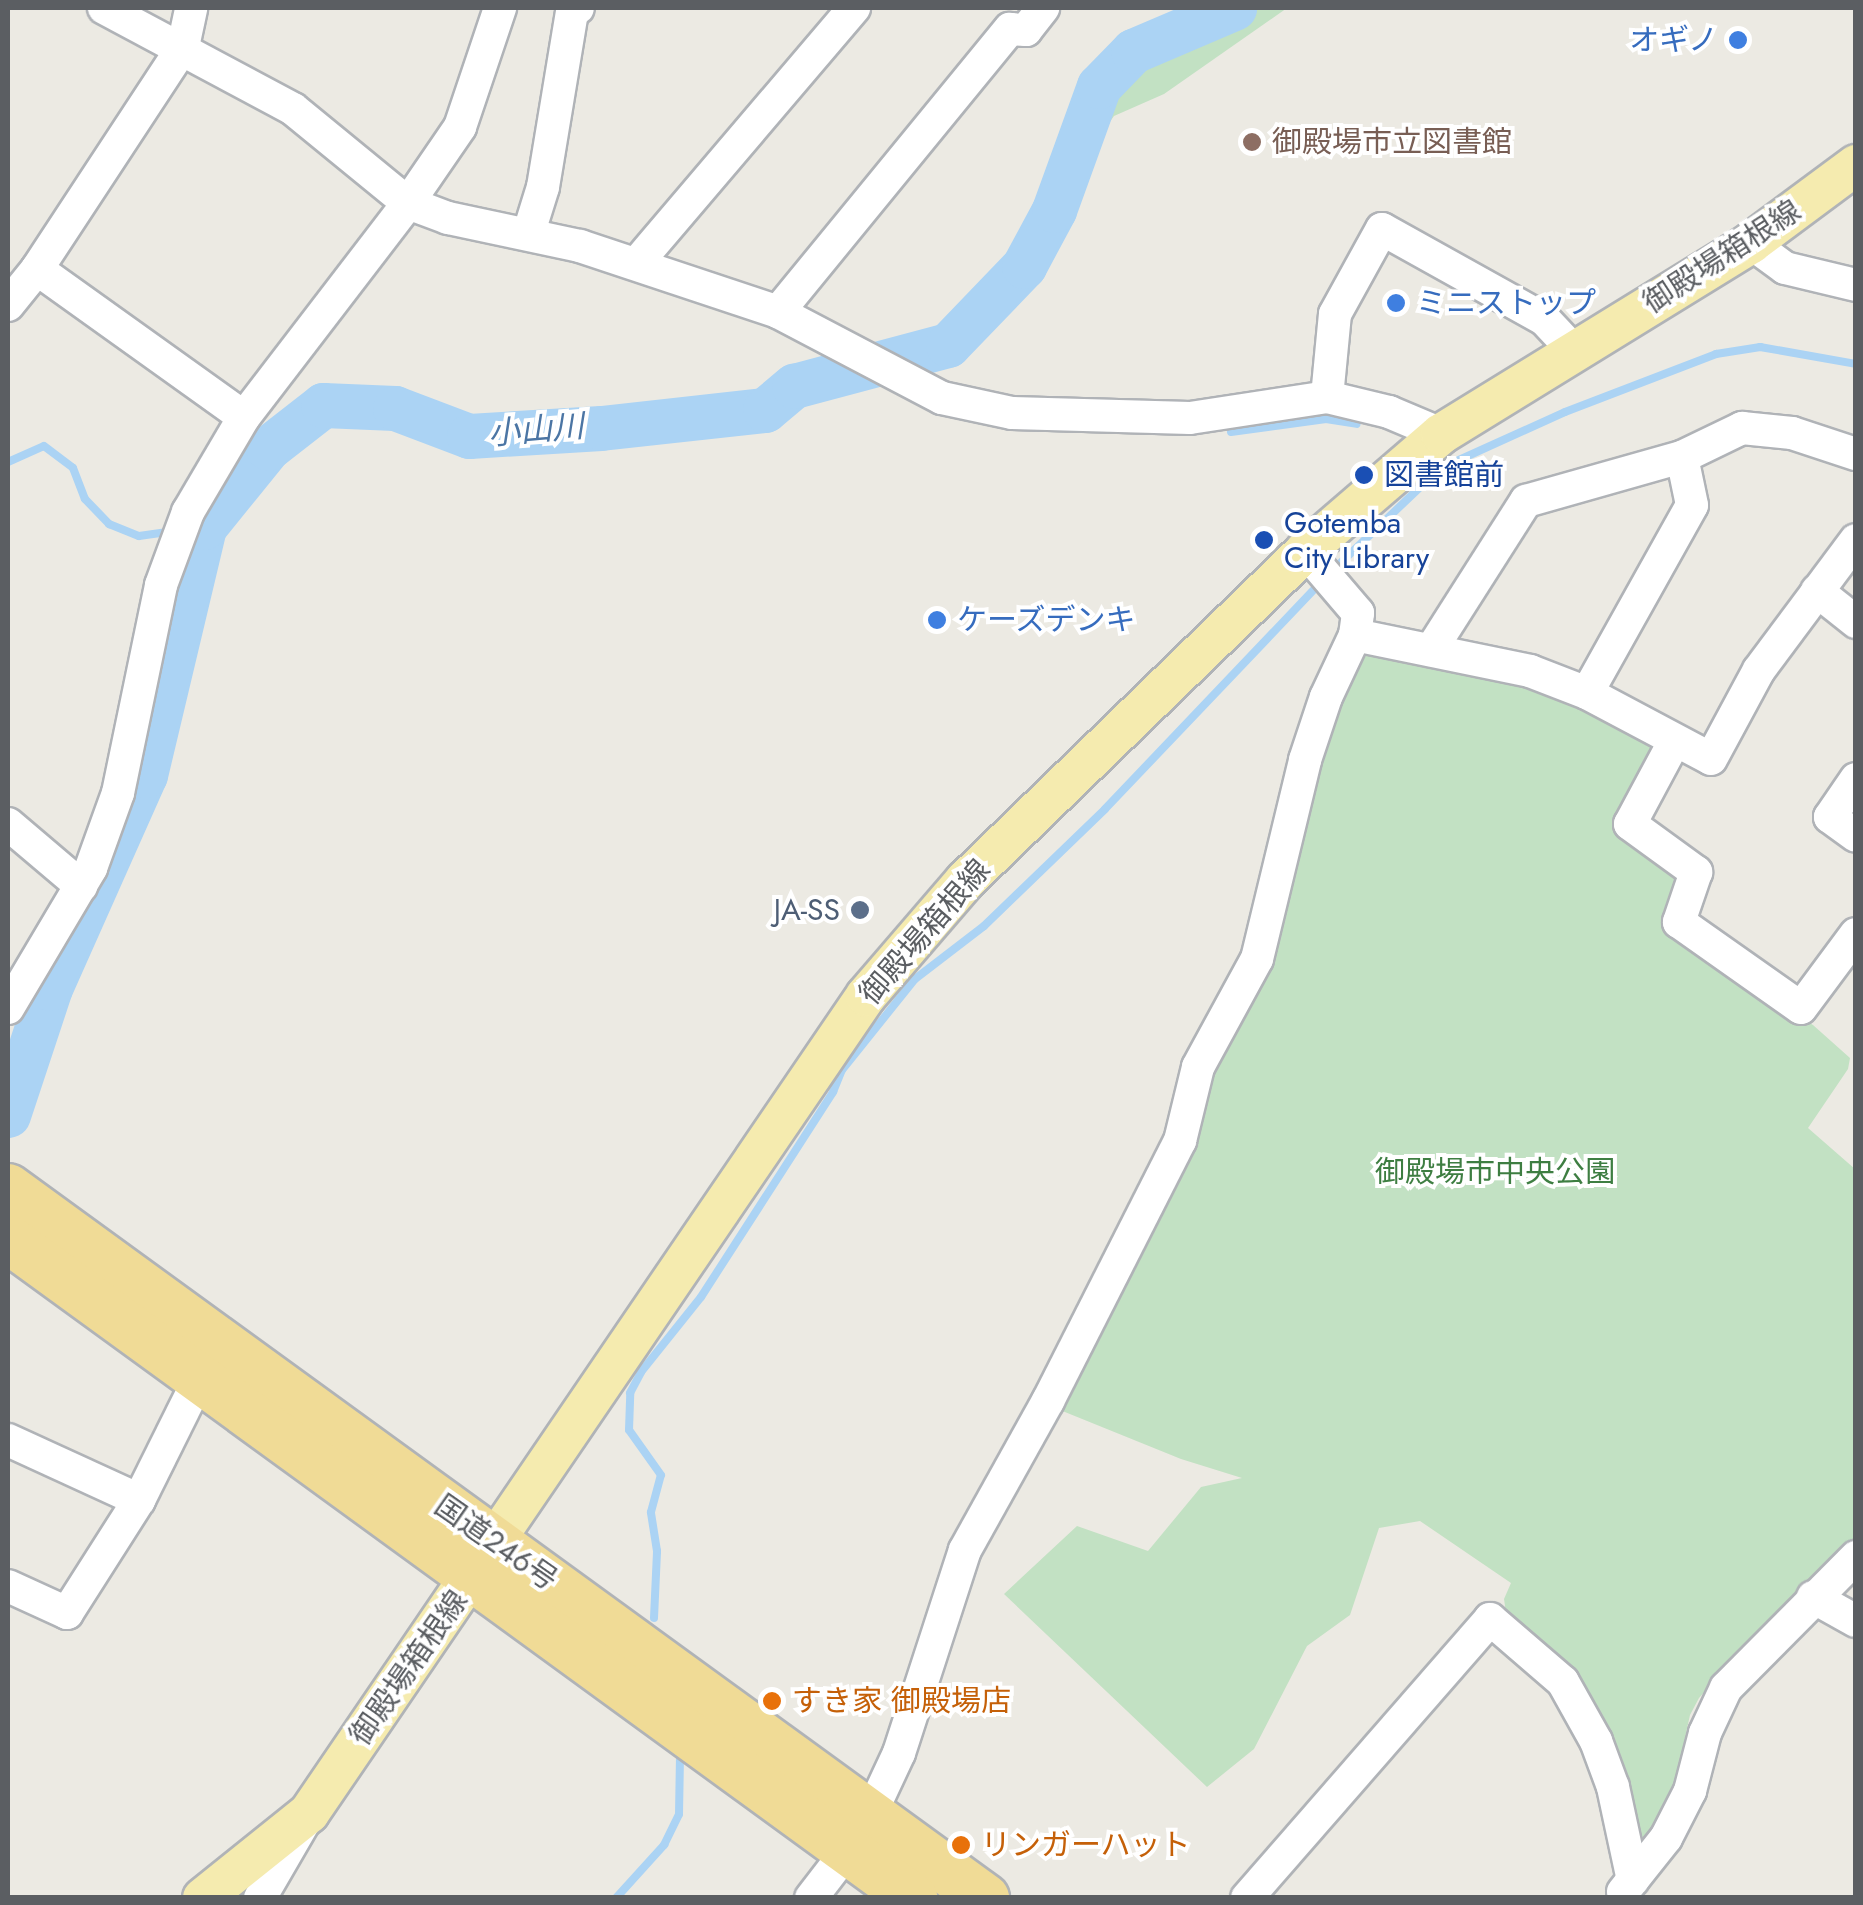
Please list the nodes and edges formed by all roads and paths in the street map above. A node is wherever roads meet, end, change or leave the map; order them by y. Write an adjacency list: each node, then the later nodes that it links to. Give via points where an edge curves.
1 (104, 8): 7 (street)
2 (191, 8): 7 (street)
3 (500, 8): 9 (street, via 460,127)
4 (578, 8): 10 (street, via 572,12 543,188)
5 (854, 8): 12 (street)
6 (1043, 8): 16 (street, via 1026,30 1010,28)
7 (182, 47): 9 (street, via 292,109); 13 (street)
8 (1856, 165): 11 (main road, 御殿場箱根線)
9 (408, 203): 10 (street, via 448,218); 19 (street)
10 (528, 232): 12 (street)
11 (1751, 243): 14 (street, via 1785,268); 17 (main road, 御殿場箱根線)
12 (636, 263): 16 (street)
13 (36, 269): 15 (street); 19 (street)
14 (1856, 285)
15 (8, 305)
16 (778, 312): 18 (street, via 912,384 1012,413 1190,418)
17 (1574, 352): 18 (street, via 1544,319 1382,229 1335,314); 20 (main road, 御殿場箱根線)
18 (1327, 397): 20 (street)
19 (244, 416): 34 (street, via 172,546 118,794)
20 (1442, 434): 24 (main road, 御殿場箱根線)
21 (1856, 454): 22 (street, via 1792,433 1742,428)
22 (1682, 457): 28 (street, via 1526,501); 29 (street, via 1692,505)
23 (1856, 540): 25 (street)
24 (1305, 551): 27 (street, via 1358,613); 43 (main road, 御殿場箱根線, via 965,882 866,996)
25 (1816, 591): 26 (street); 30 (street, via 1759,670 1711,760)
26 (1856, 622)
27 (1356, 635): 28 (street); 48 (street, via 1305,760 1257,958 1198,1067 1180,1140 966,1550 900,1753)
28 (1431, 650): 29 (street)
29 (1588, 692): 30 (street)
30 (1674, 742): 35 (street, via 1630,824 1696,872 1679,922 1801,1008)
31 (1856, 779): 33 (street, via 1830,817)
32 (8, 824): 34 (street)
33 (1856, 836)
34 (81, 886): 36 (street)
35 (1856, 934)
36 (8, 1008)
37 (8, 1188): 43 (highway, 国道246号)
38 (8, 1239): 39 (highway, 国道246号)
39 (199, 1379): 41 (street); 43 (highway, 国道246号)
40 (8, 1440): 41 (street)
41 (139, 1500): 44 (street, via 67,1613)
42 (1856, 1557): 45 (street)
43 (484, 1558): 47 (main road, 御殿場箱根線); 48 (highway, 国道246号)
44 (8, 1586)
45 (1813, 1597): 46 (street); 49 (street, via 1726,1688 1690,1791 1666,1838)
46 (1856, 1621)
47 (309, 1813): 50 (main road, 御殿場箱根線); 51 (street)
48 (859, 1832): 52 (street); 53 (highway, 国道246号); 54 (highway, 国道246号)
49 (1626, 1889): 55 (street, via 1613,1787 1596,1741 1562,1682 1490,1619)
50 (203, 1898)
51 (260, 1898)
52 (811, 1898)
53 (913, 1898)
54 (985, 1898)
55 (1247, 1898)

